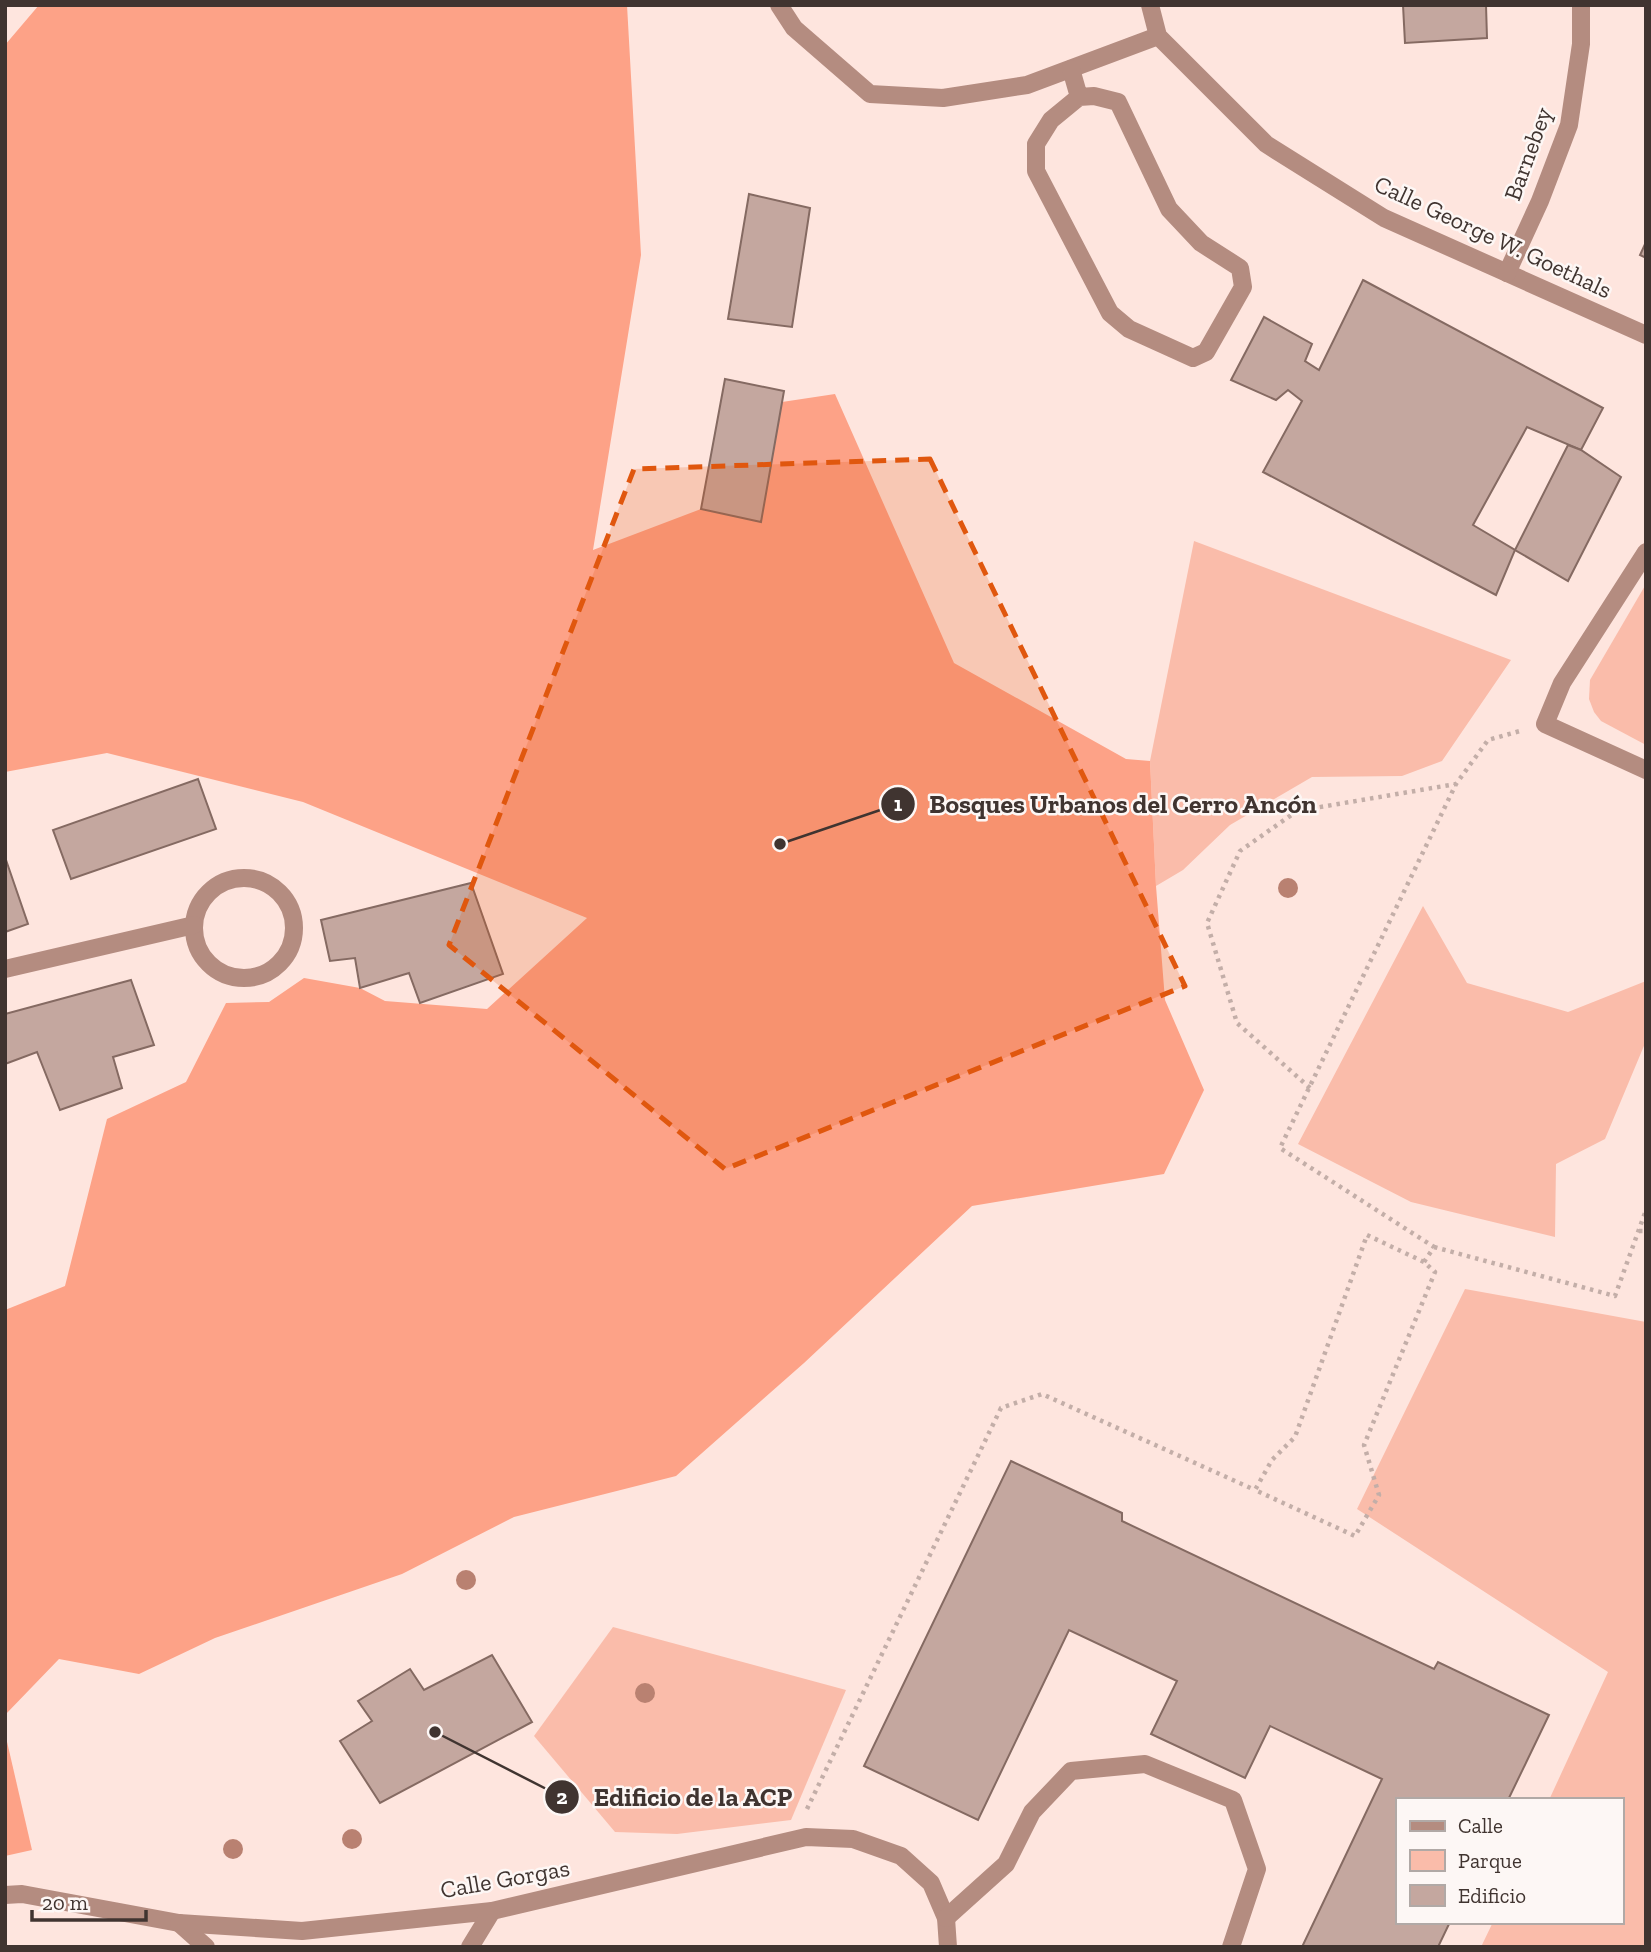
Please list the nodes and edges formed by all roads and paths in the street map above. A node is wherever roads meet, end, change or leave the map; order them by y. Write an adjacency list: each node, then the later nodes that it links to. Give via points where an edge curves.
1 (779, 5): 5 (street, via 794,28 870,94 943,98 1027,85)
2 (1150, 5): 4 (street)
3 (1581, 5): 7 (street, Barnebey, via 1581,44 1569,125)
4 (1158, 36): 5 (street); 7 (street, Calle George W. Goethals, via 1266,144 1384,218)
5 (1071, 69): 6 (street)
6 (1079, 97): 6 (street, via 1051,120 1036,144 1036,171 1110,313 1129,329 1193,358 1206,352 1242,287 1240,268 1201,243 1169,209 1118,102)
7 (1507, 273): 8 (street, Calle George W. Goethals)
8 (1646, 335)
9 (1646, 552): 10 (street, via 1562,683)
10 (1545, 724): 11 (street); 12 (path, via 1488,740)
11 (1646, 770)
12 (1456, 784): 15 (path); 15 (path, via 1297,811 1240,850 1207,923 1210,935 1237,1023)
13 (194, 925): 13 (street, via 206,961 222,973 241,978 260,975 277,965 289,950 295,931 292,911 282,894 247,877 228,880 211,890 198,905); 14 (street)
14 (5, 968)
15 (1310, 1088): 19 (path, via 1280,1148)
16 (1646, 1210): 17 (path)
17 (1639, 1231): 18 (path); 19 (path, via 1615,1296)
18 (1646, 1231)
19 (1434, 1247): 20 (path)
20 (1424, 1262): 21 (path, via 1367,1235 1295,1437 1272,1460); 21 (path, via 1435,1272 1364,1445 1379,1494 1355,1536)
21 (1255, 1490): 22 (path, via 1042,1394 1001,1408)
22 (791, 1841): 24 (street, Calle Gorgas); 25 (street, Calle Gorgas, via 806,1837 853,1839 901,1856 931,1883)
23 (5, 1895): 26 (street, Calle Gorgas, via 22,1894)
24 (492, 1911): 26 (street, Calle Gorgas, via 302,1931); 28 (street)
25 (946, 1918): 29 (street, Calle Gorgas); 30 (street, via 1006,1864 1032,1812 1071,1771 1145,1764 1233,1800 1257,1869)
26 (179, 1923): 27 (street)
27 (206, 1947)
28 (470, 1947)
29 (948, 1947)
30 (1231, 1947)

